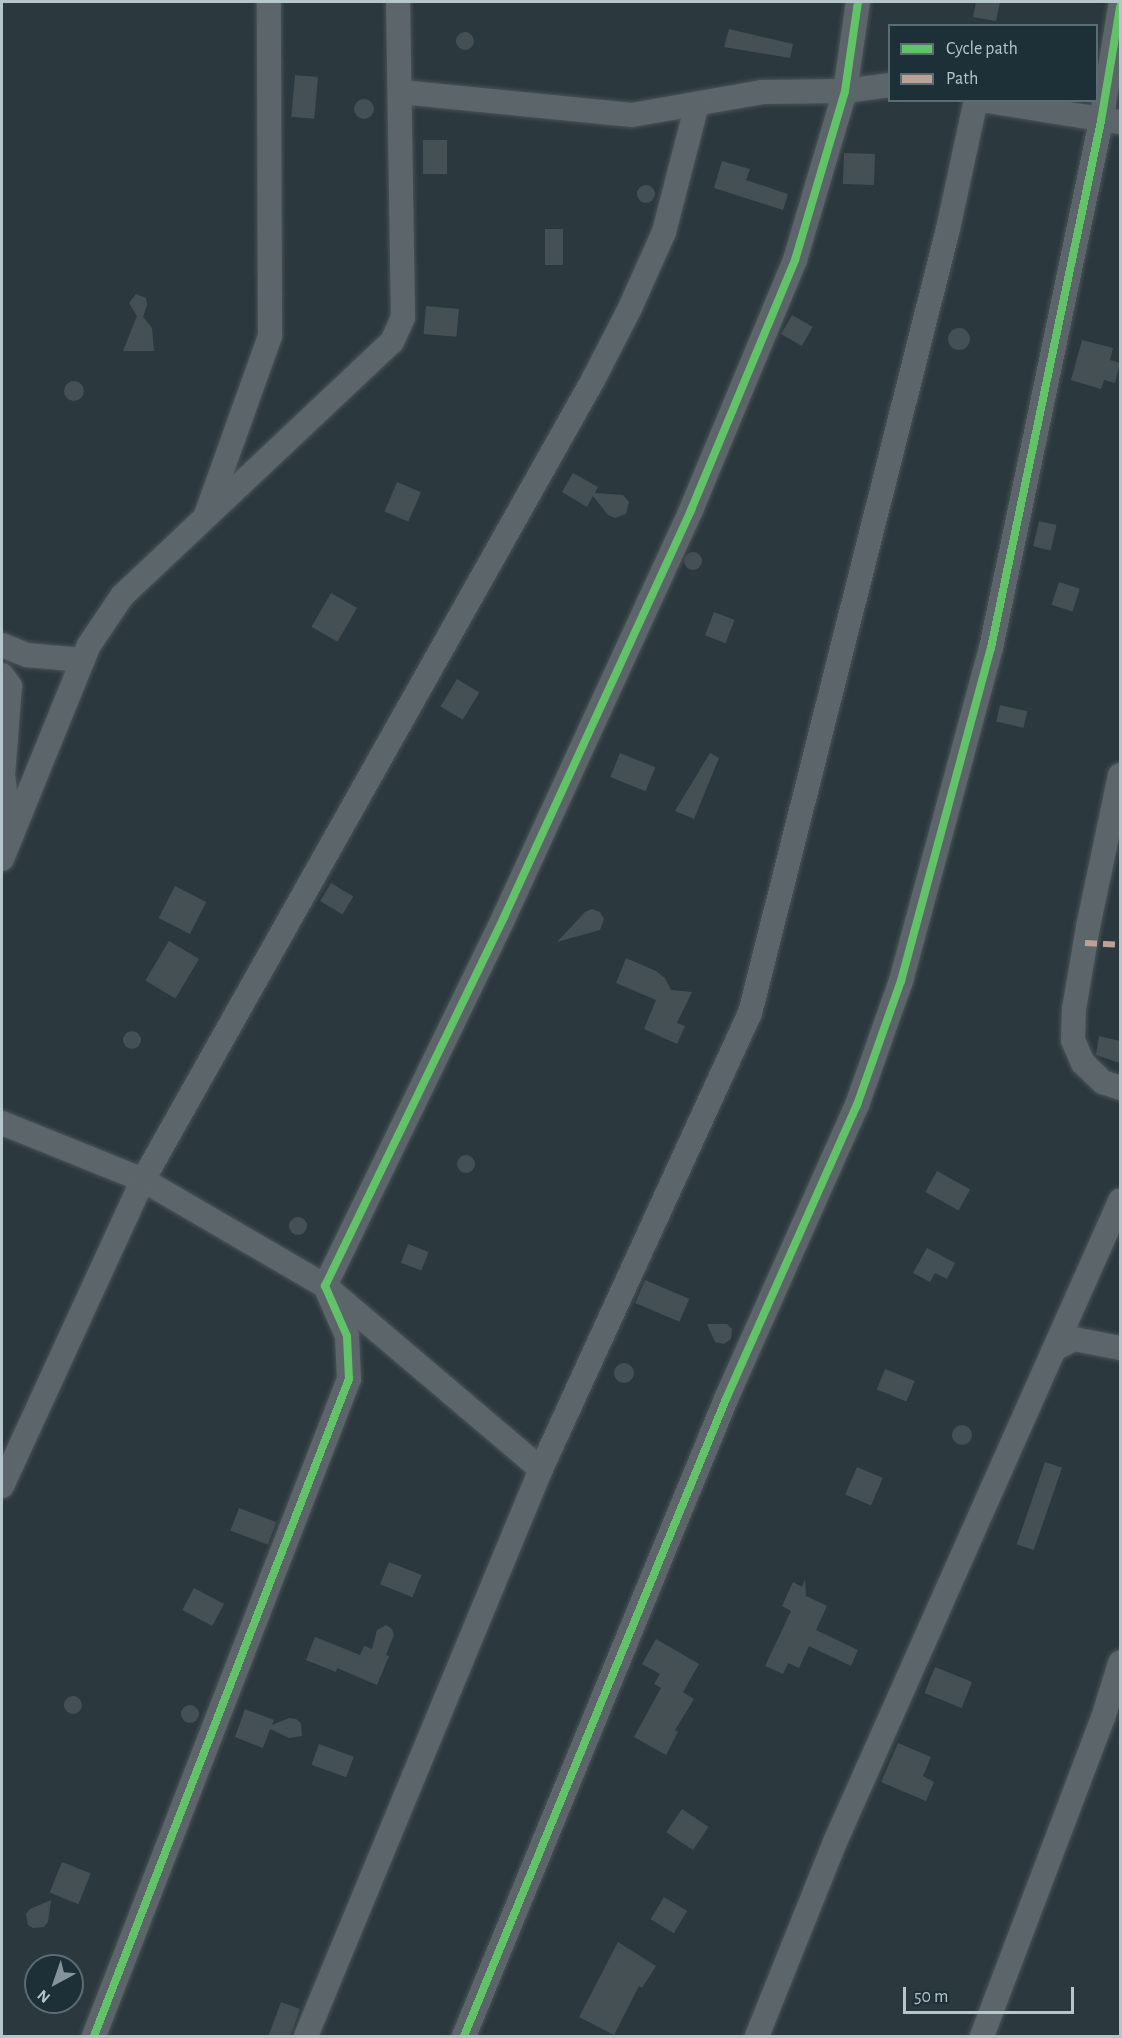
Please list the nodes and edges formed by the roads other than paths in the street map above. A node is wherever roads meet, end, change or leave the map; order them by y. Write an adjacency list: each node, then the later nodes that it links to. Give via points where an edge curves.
1 (269, 2): 12 (street, via 270,336)
2 (398, 2): 7 (street)
3 (858, 2): 6 (street)
4 (1120, 7): 11 (street)
5 (888, 85): 6 (street)
6 (845, 91): 10 (street, via 762,92); 22 (street, via 795,260 691,510 504,917)
7 (401, 92): 10 (street, via 632,115); 12 (street, via 403,317 392,342)
8 (976, 102): 25 (street, via 948,229 750,1013)
9 (994, 102): 11 (street)
10 (697, 104): 20 (street, via 664,232 593,380)
11 (1111, 121): 30 (street, via 991,648 901,981 857,1105 726,1399)
12 (205, 518): 14 (street, via 122,596)
13 (2, 645): 14 (street, via 27,655)
14 (83, 660): 17 (street)
15 (2, 675): 17 (street, via 10,686 3,774)
16 (1120, 775): 18 (street, via 1088,927 1072,1040 1083,1063 1103,1082)
17 (4, 844)
18 (1120, 1088)
19 (2, 1123): 20 (street)
20 (143, 1180): 22 (street); 26 (street)
21 (1120, 1201): 24 (street)
22 (325, 1286): 25 (street); 28 (street, via 347,1336 349,1379)
23 (1120, 1348): 24 (street, via 1074,1339)
24 (1055, 1349): 31 (street, via 835,1842)
25 (541, 1469): 29 (street)
26 (2, 1486)
27 (1120, 1663): 32 (street, via 1103,1718)
28 (94, 2037)
29 (306, 2037)
30 (464, 2037)
31 (757, 2037)
32 (982, 2037)

